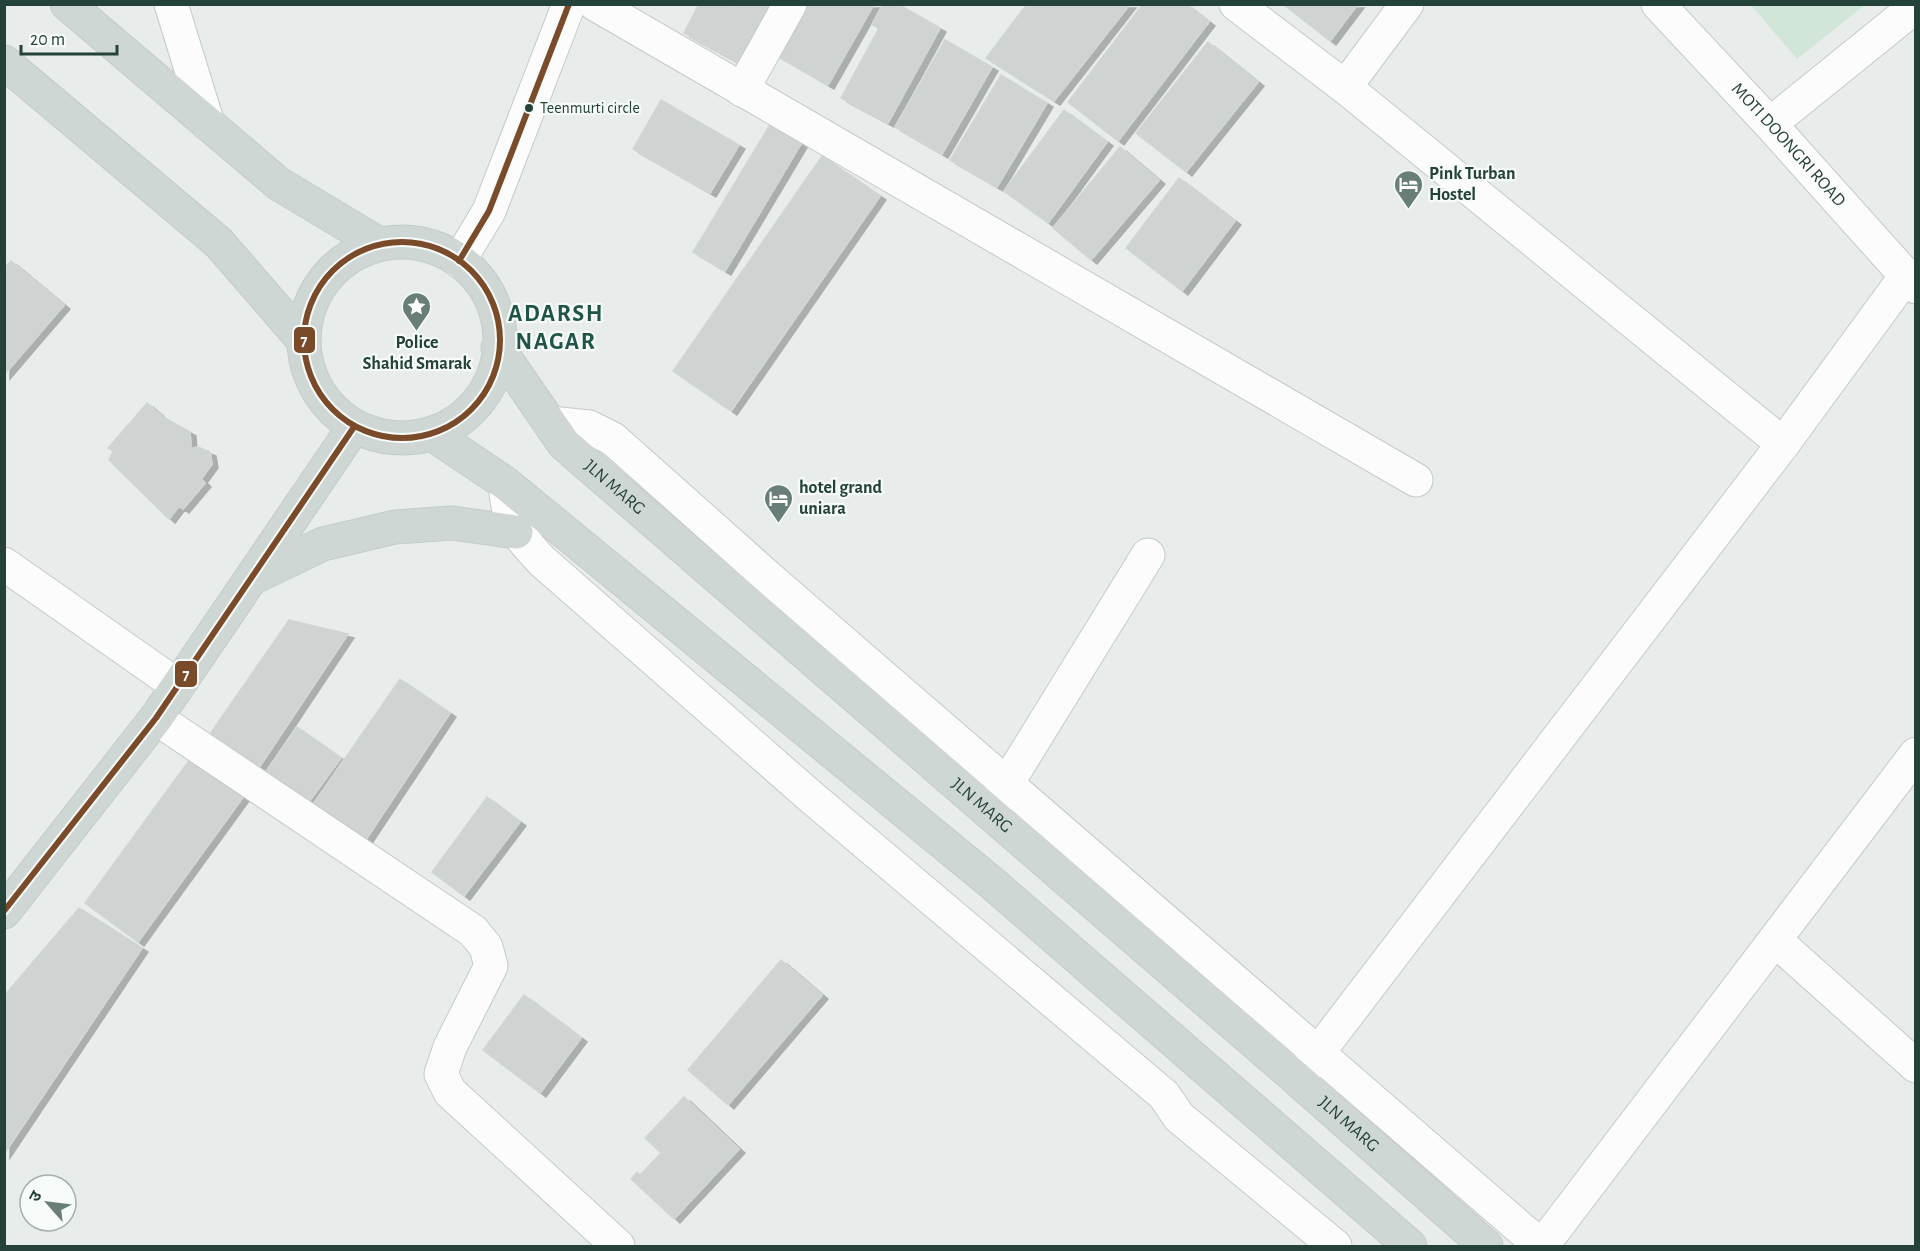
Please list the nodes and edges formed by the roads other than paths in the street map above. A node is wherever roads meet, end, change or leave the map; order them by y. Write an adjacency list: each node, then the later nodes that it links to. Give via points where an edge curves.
1 (67, 4): 13 (main road)
2 (171, 4): 13 (street)
3 (569, 4): 16 (street, via 489,211)
4 (595, 4): 12 (street)
5 (790, 4): 12 (street)
6 (1236, 4): 11 (street)
7 (1407, 4): 11 (street)
8 (1658, 4): 14 (street, MOTI DOONGRI ROAD)
9 (1916, 6): 14 (street)
10 (4, 62): 18 (main road, via 219,243)
11 (1345, 87): 23 (street)
12 (742, 90): 24 (street)
13 (208, 124): 15 (main road, via 279,184)
14 (1770, 124): 17 (street, MOTI DOONGRI ROAD)
15 (379, 244): 16 (main road, via 414,242 446,252); 18 (main road, via 348,258 324,280 307,312)
16 (459, 261): 19 (main road, via 476,274 495,307 500,329)
17 (1911, 281): 23 (street)
18 (303, 340): 21 (main road, via 310,375 325,403)
19 (498, 348): 20 (main road, JLN MARG); 22 (main road, via 497,367 480,400 463,418)
20 (550, 423): 33 (street, via 589,427 613,439); 34 (main road, JLN MARG, via 564,444)
21 (354, 427): 22 (main road, via 388,438); 29 (main road)
22 (432, 434): 25 (main road)
23 (1784, 444): 38 (street)
24 (1416, 480)
25 (505, 483): 26 (street, via 507,508); 41 (main road, via 992,883)
26 (516, 532): 29 (main road, via 452,523 395,527 323,544); 40 (street, via 542,561 801,789 1164,1095 1179,1117)
27 (1148, 555): 33 (street)
28 (4, 564): 30 (street)
29 (250, 578): 30 (main road)
30 (178, 686): 31 (main road)
31 (156, 718): 35 (main road); 39 (street, via 473,931 486,947 490,966 441,1074 450,1092)
32 (1916, 754): 36 (street)
33 (1006, 784): 34 (street); 38 (street)
34 (989, 812): 38 (main road, JLN MARG)
35 (4, 912)
36 (1775, 940): 37 (street); 43 (street)
37 (1916, 1066)
38 (1307, 1067): 42 (main road, JLN MARG); 43 (street)
39 (618, 1246)
40 (1335, 1246)
41 (1410, 1246)
42 (1486, 1246)
43 (1542, 1246)

